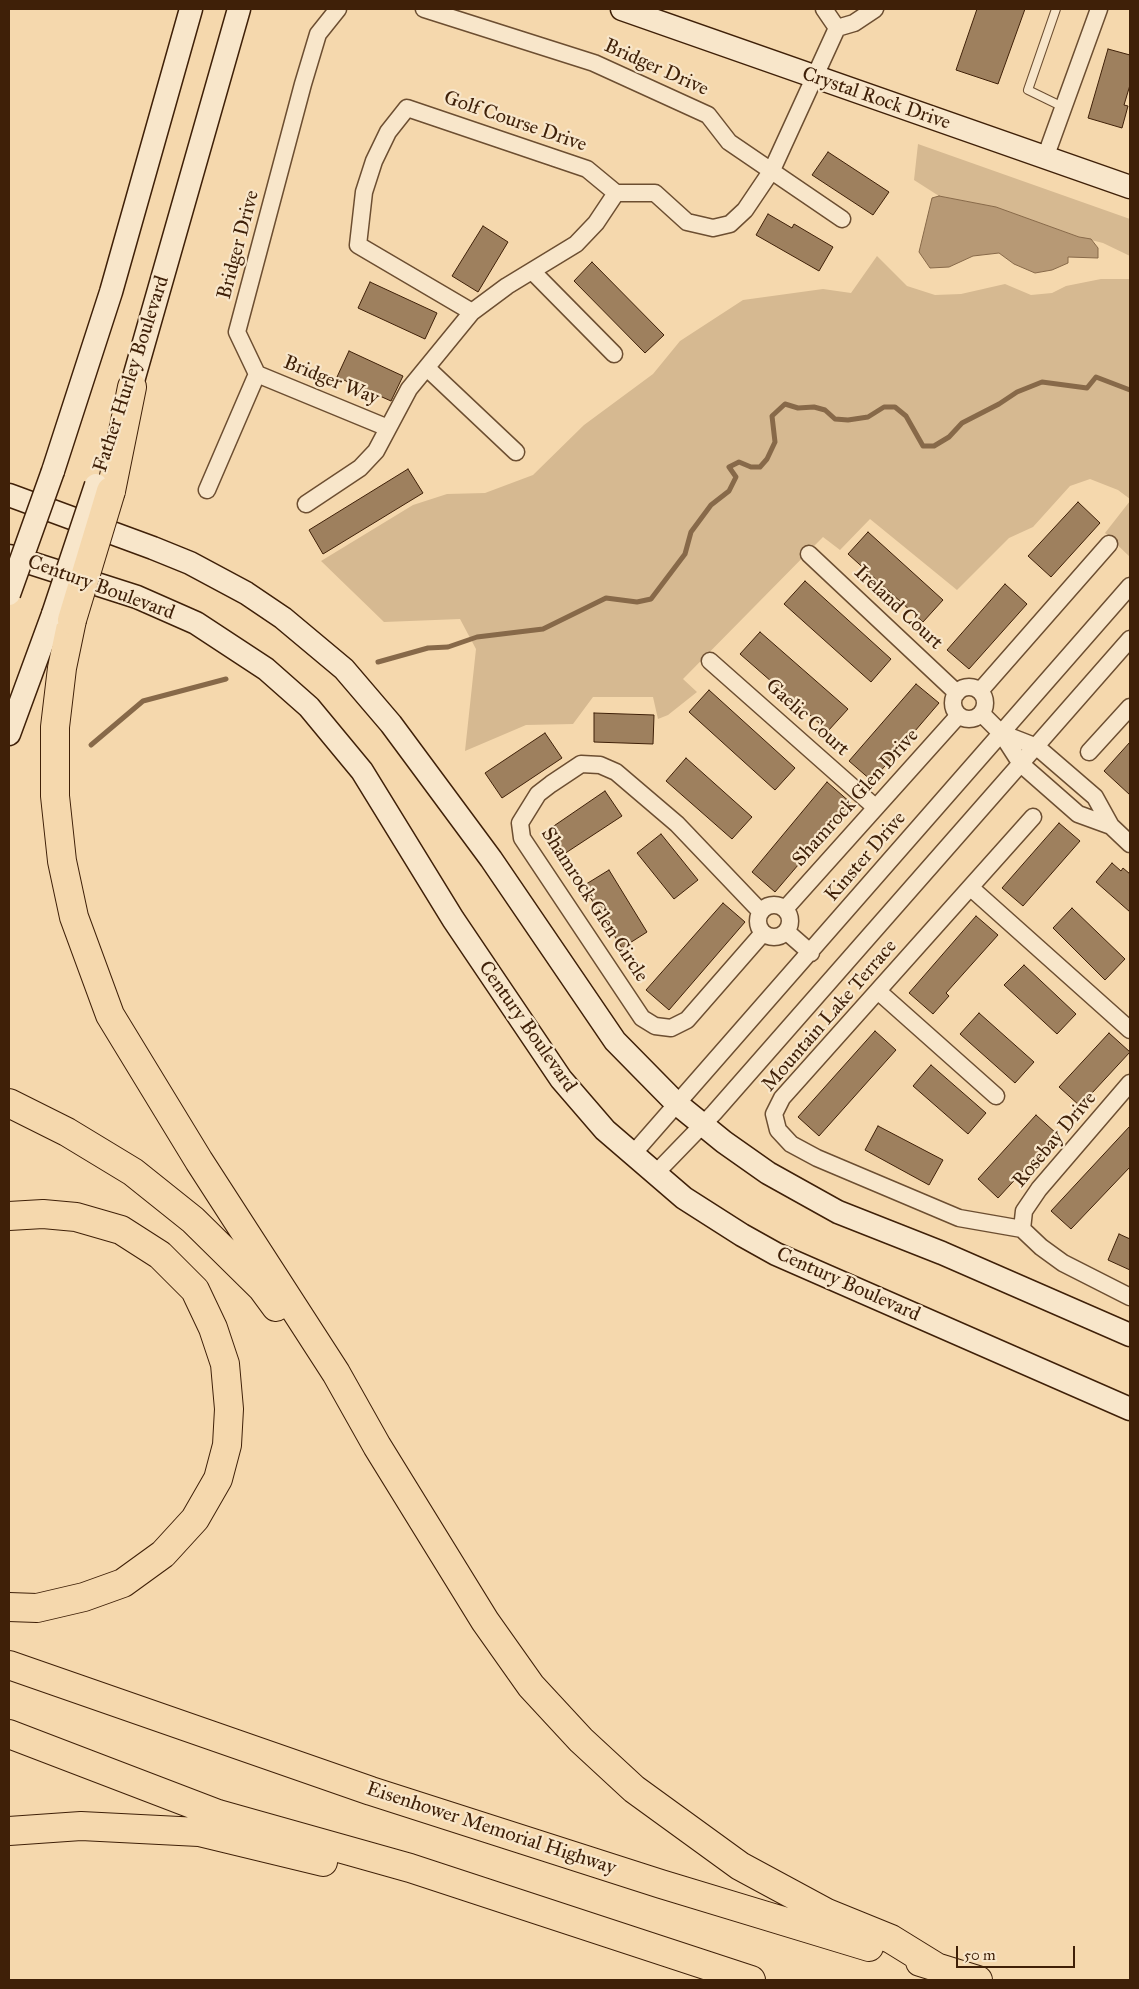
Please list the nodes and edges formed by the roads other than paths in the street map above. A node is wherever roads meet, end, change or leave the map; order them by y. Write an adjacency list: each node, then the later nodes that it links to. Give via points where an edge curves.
1 (191, 9): 33 (street, bridge, via 111,292)
2 (239, 9): 23 (street, Father Hurley Boulevard)
3 (338, 9): 22 (street, Bridger Drive, via 318,34 310,59 237,332)
4 (424, 9): 14 (street, Bridger Drive, via 594,63 708,115 729,142)
5 (622, 9): 11 (street, Crystal Rock Drive)
6 (824, 9): 10 (street)
7 (875, 9): 10 (street, via 854,23)
8 (1056, 9): 12 (lane, via 1028,90)
9 (1099, 9): 12 (street)
10 (837, 28): 11 (street)
11 (815, 78): 13 (street, Crystal Rock Drive); 14 (street)
12 (1063, 107): 13 (street)
13 (1045, 158): 15 (street, Crystal Rock Drive)
14 (772, 170): 16 (street, via 730,224 713,228 687,222 655,193); 17 (street, Bridger Drive)
15 (1130, 187)
16 (616, 193): 18 (street, via 576,244); 19 (street, Golf Course Drive, via 587,169 408,108 388,132 374,162 364,192 358,245)
17 (842, 219)
18 (532, 272): 19 (street, via 506,286); 20 (street)
19 (472, 312): 21 (street)
20 (614, 354)
21 (427, 368): 24 (street, via 409,389); 25 (street)
22 (257, 374): 24 (street, Bridger Way); 26 (street)
23 (132, 387): 34 (highway, bridge)
24 (388, 428): 28 (street, via 376,451 360,468)
25 (516, 452)
26 (207, 490)
27 (9, 495): 62 (street, via 153,548 246,593 283,618 344,670 391,724 491,859 615,1041)
28 (306, 504)
29 (1108, 544): 37 (street)
30 (809, 554): 38 (street, Ireland Court)
31 (9, 556): 64 (street, Century Boulevard, via 137,597 196,623 266,669 309,708 362,771 453,919 561,1079 605,1130)
32 (1130, 586): 43 (street, Kinster Drive)
33 (9, 594)
34 (63, 617): 42 (street); 71 (highway, via 62,668 55,727 55,796 62,861 74,918 93,974 110,1016 336,1373)
35 (1130, 639): 44 (street)
36 (710, 661): 47 (street, Gaelic Court)
37 (980, 691): 38 (street, via 965,687); 40 (street, via 986,700)
38 (957, 693): 41 (street, via 953,703)
39 (1130, 707): 45 (street)
40 (982, 714): 41 (street, via 970,720); 43 (street)
41 (958, 716): 47 (street, Shamrock Glen Drive)
42 (9, 734)
43 (1001, 734): 44 (street); 46 (street); 56 (street, Kinster Drive)
44 (1037, 747): 46 (street); 49 (street, via 1095,797)
45 (1089, 752)
46 (1022, 764): 49 (street, via 1078,814); 63 (street)
47 (875, 807): 52 (street, Shamrock Glen Drive)
48 (1033, 817): 51 (street, Mountain Lake Terrace)
49 (1111, 826): 50 (street)
50 (1130, 844)
51 (971, 888): 57 (street, Mountain Lake Terrace); 58 (street)
52 (785, 909): 53 (street, via 770,905); 54 (street, via 791,918)
53 (761, 912): 55 (street, via 758,922); 55 (street, Shamrock Glen Circle, via 677,824 616,772 600,765 582,764 551,784 538,794 520,823 522,838 642,1018 655,1026 671,1028 687,1020)
54 (787, 932): 55 (street, via 775,938); 56 (street)
55 (763, 933)
56 (810, 953): 62 (street, Kinster Drive)
57 (879, 992): 60 (street); 67 (street, Mountain Lake Terrace, via 782,1098 774,1114 778,1130 790,1144 817,1158 919,1203 959,1218)
58 (1130, 1030)
59 (1127, 1094): 67 (street, Rosebay Drive, via 1039,1189 1024,1211)
60 (996, 1096)
61 (9, 1103): 71 (highway, via 67,1132 133,1172 194,1220 262,1288)
62 (676, 1103): 63 (street); 64 (street, Kinster Drive)
63 (703, 1125): 65 (street); 69 (street, via 768,1173 838,1212 942,1253)
64 (632, 1155): 65 (street, Century Boulevard)
65 (655, 1174): 70 (street, Century Boulevard, via 684,1198 776,1254)
66 (9, 1216): 72 (highway, via 43,1214 76,1218 120,1230 160,1254 195,1290 213,1328 225,1364 229,1409 228,1445 218,1479 195,1520 163,1554 123,1583 84,1597 37,1608)
67 (1022, 1229): 68 (street, via 1063,1263)
68 (1130, 1297)
69 (1130, 1335)
70 (1130, 1409)
71 (377, 1446): 77 (highway, via 490,1628 531,1686 581,1740 634,1789 740,1866 827,1913 891,1939)
72 (9, 1607)
73 (9, 1665): 77 (highway, Eisenhower Memorial Highway, via 371,1791)
74 (9, 1734): 76 (highway, via 218,1814 410,1868)
75 (9, 1831): 76 (highway, via 81,1826 199,1832 352,1869 486,1911)
76 (537, 1910): 78 (highway)
77 (938, 1968): 79 (highway, Eisenhower Memorial Highway)
78 (751, 1980)
79 (978, 1980)

